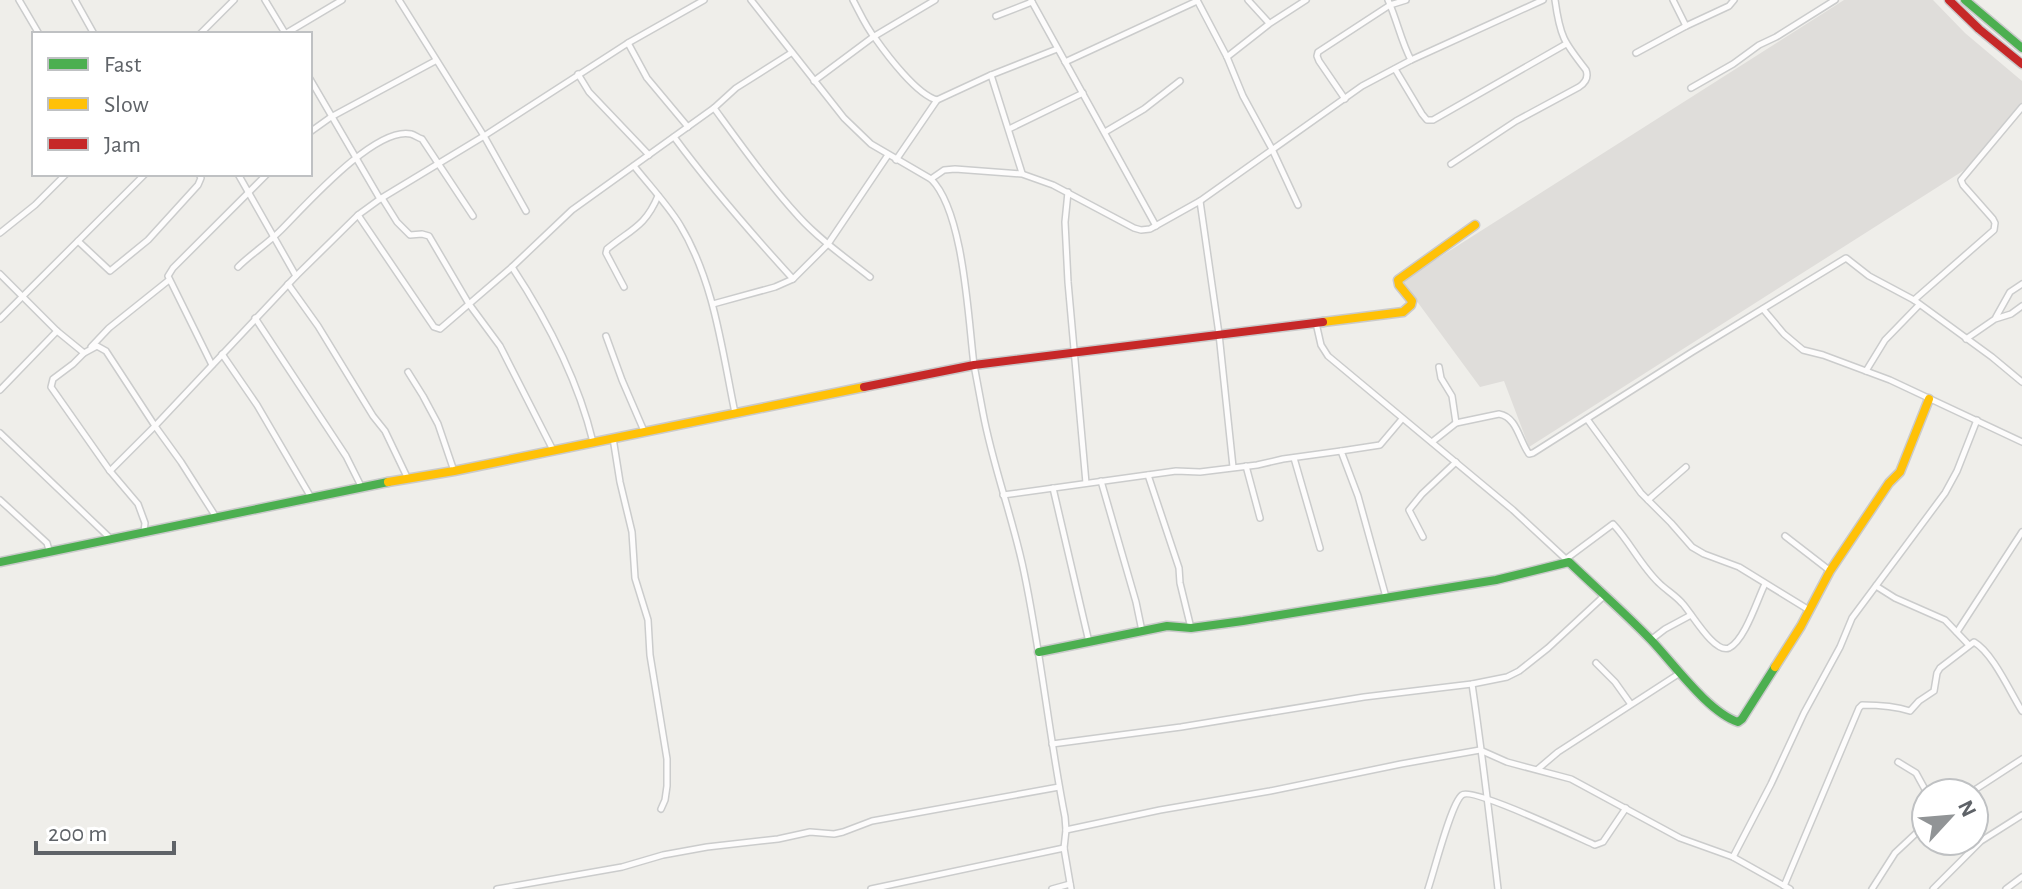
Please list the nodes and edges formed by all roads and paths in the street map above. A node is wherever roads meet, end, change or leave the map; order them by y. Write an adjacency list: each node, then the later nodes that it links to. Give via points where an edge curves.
1 (19, 0): 29 (street)
2 (75, 0): 30 (street)
3 (234, 0): 31 (street)
4 (265, 0): 32 (street)
5 (342, 0): 33 (street)
6 (399, 0): 43 (street)
7 (682, 0): 25 (street)
8 (704, 0): 25 (street)
9 (751, 0): 39 (street)
10 (853, 0): 34 (street)
11 (935, 0): 34 (street)
12 (1197, 0): 41 (street); 44 (street)
13 (1248, 0): 27 (street)
14 (1306, 0): 27 (street)
15 (1406, 0): 24 (street)
16 (1543, 0): 42 (street)
17 (1555, 0): 36 (street)
18 (1673, 0): 28 (street)
19 (1734, 0): 28 (street)
20 (1835, 0): 52 (street)
21 (1949, 0): 45 (main road)
22 (1965, 0): 38 (main road)
23 (1031, 1): 26 (street); 37 (street)
24 (1389, 3): 42 (street); 54 (street, via 1318,52)
25 (689, 9): 35 (street)
26 (996, 16)
27 (1269, 24): 41 (street)
28 (1686, 26): 40 (street)
29 (38, 32)
30 (93, 32)
31 (202, 32)
32 (284, 32)
33 (288, 32)
34 (873, 37): 49 (street); 55 (street, via 918,89)
35 (628, 43): 47 (street); 59 (street, via 647,78)
36 (1566, 44): 46 (street, via 1433,120 1422,114); 71 (street, via 1586,70 1583,84)
37 (1057, 48): 44 (street); 48 (street)
38 (2022, 48)
39 (791, 53): 49 (street); 57 (street)
40 (1636, 53)
41 (1227, 57): 65 (street)
42 (1411, 60): 46 (street)
43 (435, 61): 58 (street); 63 (street)
44 (1065, 62): 53 (street)
45 (2022, 64)
46 (1395, 69): 54 (street)
47 (578, 74): 63 (street); 66 (street)
48 (991, 75): 55 (street); 60 (street)
49 (814, 81): 67 (street, via 844,118)
50 (1180, 81): 62 (street)
51 (312, 83): 58 (street)
52 (1691, 88)
53 (1083, 93): 60 (street); 62 (street)
54 (1345, 99): 65 (street)
55 (937, 100): 69 (street)
56 (2022, 107): 106 (street, via 1961,180 1993,219 1994,230)
57 (714, 108): 59 (street); 94 (street, via 800,218)
58 (331, 117): 61 (street); 68 (street)
59 (688, 127): 64 (street)
60 (1009, 129): 73 (street)
61 (312, 131)
62 (1105, 132): 90 (street)
63 (484, 136): 70 (street); 86 (street)
64 (674, 137): 66 (street); 100 (street)
65 (1272, 149): 84 (street); 85 (street)
66 (649, 155): 72 (street)
67 (888, 155): 69 (street); 94 (street)
68 (355, 158): 70 (street, via 384,139 411,134 422,139); 83 (street); 92 (street)
69 (896, 160): 79 (street)
70 (439, 164): 83 (street); 88 (street)
71 (1451, 164)
72 (634, 166): 82 (street); 96 (street, via 572,210)
73 (1022, 174): 79 (street, via 955,169); 80 (street)
74 (64, 176): 91 (street)
75 (143, 176): 93 (street)
76 (200, 176): 93 (street, via 198,185 148,240 110,271)
77 (239, 176): 81 (street)
78 (265, 176): 81 (street)
79 (931, 179): 124 (street, via 953,222)
80 (1068, 192): 90 (street, via 1134,228); 122 (street, via 1065,222)
81 (249, 193): 92 (street); 101 (street, via 173,268)
82 (658, 196): 104 (street, via 644,222 607,249); 108 (street, via 680,225)
83 (381, 198): 87 (street); 107 (street, via 410,235 429,236)
84 (1200, 201): 90 (street); 116 (street)
85 (1298, 205)
86 (526, 211)
87 (358, 215): 98 (street); 107 (street, via 434,327 440,329)
88 (473, 216)
89 (1475, 225): 114 (main road, via 1398,280 1412,301 1408,309)
90 (1156, 226)
91 (0, 233)
92 (273, 238): 95 (street); 98 (street)
93 (78, 241): 105 (street)
94 (828, 244): 99 (street); 100 (street)
95 (238, 267)
96 (512, 267): 107 (street); 140 (street, via 547,325 579,395)
97 (0, 274): 105 (street)
98 (296, 276): 102 (street)
99 (870, 277)
100 (793, 279): 108 (street)
101 (169, 280): 119 (street); 123 (street)
102 (288, 284): 111 (street); 153 (street, via 385,431)
103 (2022, 284): 113 (street, via 2010,292)
104 (624, 287)
105 (22, 297): 112 (street); 115 (street)
106 (1917, 302): 110 (street, via 1846,258); 118 (street); 126 (street)
107 (469, 304): 143 (street, via 500,346)
108 (713, 304): 131 (street)
109 (2022, 306): 113 (street)
110 (1763, 309): 126 (street, via 1803,350); 133 (street)
111 (255, 318): 121 (street); 156 (street)
112 (0, 319)
113 (1995, 319): 118 (street)
114 (1316, 322): 116 (main road); 132 (street, via 1328,356)
115 (57, 331): 120 (street); 129 (street)
116 (1219, 334): 122 (main road); 148 (street)
117 (606, 336): 137 (street)
118 (1966, 339): 128 (street)
119 (90, 348): 120 (street); 136 (street, via 106,351)
120 (84, 353): 150 (street, via 50,385)
121 (222, 354): 123 (street); 159 (street)
122 (1074, 354): 124 (main road); 155 (street)
123 (212, 365): 136 (street)
124 (974, 365): 131 (main road); 158 (street)
125 (1439, 367): 135 (street, via 1452,396)
126 (1866, 371): 130 (street)
127 (408, 372): 151 (street, via 438,424)
128 (2022, 382)
129 (0, 390)
130 (1929, 399): 134 (street); 173 (main road, via 1900,472)
131 (735, 413): 137 (main road)
132 (1402, 419): 141 (street); 144 (street, via 1380,445)
133 (1587, 419): 135 (street, via 1531,454 1505,414); 161 (street)
134 (1977, 420): 142 (street); 175 (street, via 1945,493)
135 (1456, 423): 141 (street)
136 (155, 426): 150 (street); 162 (street)
137 (645, 432): 139 (main road)
138 (0, 433): 168 (street)
139 (613, 438): 140 (main road); 202 (street, via 634,543 635,578 648,620 667,759)
140 (593, 442): 143 (main road)
141 (1432, 442): 146 (street)
142 (2022, 442)
143 (553, 450): 151 (main road)
144 (1341, 451): 145 (street); 177 (street)
145 (1294, 458): 147 (street); 169 (street)
146 (1456, 462): 167 (street, via 1409,510); 171 (street)
147 (1246, 466): 148 (street); 163 (street)
148 (1233, 467): 152 (street)
149 (1686, 467): 161 (street)
150 (110, 471): 164 (street, via 138,504)
151 (454, 471): 153 (main road)
152 (1148, 475): 154 (street); 180 (street, via 1179,568)
153 (408, 479): 156 (main road)
154 (1101, 481): 155 (street); 181 (street)
155 (1086, 483): 157 (street)
156 (362, 487): 159 (main road)
157 (1053, 488): 158 (street); 184 (street)
158 (1003, 495): 186 (street)
159 (312, 499): 162 (main road)
160 (0, 500): 170 (street)
161 (1648, 500): 174 (street, via 1692,547)
162 (216, 517): 164 (main road)
163 (1260, 518)
164 (144, 532): 168 (main road)
165 (2022, 532): 182 (street)
166 (1785, 536): 173 (street)
167 (1423, 537)
168 (111, 539): 170 (main road)
169 (1320, 548)
170 (49, 550): 172 (main road)
171 (1568, 560): 176 (main road); 177 (main road, via 1496,580); 179 (street, via 1613,524)
172 (0, 562)
173 (1830, 571): 178 (main road)
174 (1765, 584): 178 (street); 179 (street, via 1749,623 1727,649 1716,645)
175 (1876, 586): 182 (street, via 1945,620); 207 (street, via 1852,618)
176 (1605, 595): 183 (main road); 189 (street, via 1519,671)
177 (1386, 597): 180 (main road)
178 (1810, 610): 188 (main road, via 1738,722 1715,708)
179 (1691, 615): 183 (street)
180 (1191, 628): 181 (main road)
181 (1142, 632): 184 (main road)
182 (1957, 632): 185 (street)
183 (1651, 640): 188 (main road)
184 (1089, 642): 186 (main road)
185 (1968, 644): 191 (street, via 1981,648); 210 (street, via 1940,668 1934,691 1910,711 1866,704 1859,708)
186 (1039, 652): 192 (street)
187 (1596, 663): 190 (street)
188 (1680, 673): 190 (street)
189 (1472, 684): 192 (street); 193 (street)
190 (1630, 703): 196 (street)
191 (2022, 711)
192 (1052, 744): 199 (street)
193 (1480, 750): 196 (street); 200 (street); 204 (street)
194 (2022, 759): 198 (street)
195 (1898, 762): 197 (street)
196 (1537, 770): 201 (street, via 1571,779)
197 (1918, 777)
198 (1990, 780)
199 (1059, 787): 204 (street); 211 (street, via 872,821 834,834 810,832 707,847)
200 (1488, 799): 201 (street, via 1595,845 1603,842); 214 (street, via 1466,793 1458,799); 215 (street)
201 (1626, 808): 207 (street, via 1680,838)
202 (661, 809)
203 (2022, 815): 217 (street, via 1981,841)
204 (1066, 830): 206 (street)
205 (1910, 839): 216 (street)
206 (1064, 848): 209 (street); 212 (street)
207 (1733, 857): 210 (street)
208 (2022, 877): 218 (street)
209 (1071, 887): 213 (street)
210 (1787, 888)
211 (497, 889)
212 (871, 889)
213 (1052, 889)
214 (1428, 889)
215 (1498, 889)
216 (1872, 889)
217 (1933, 889)
218 (2006, 889)

